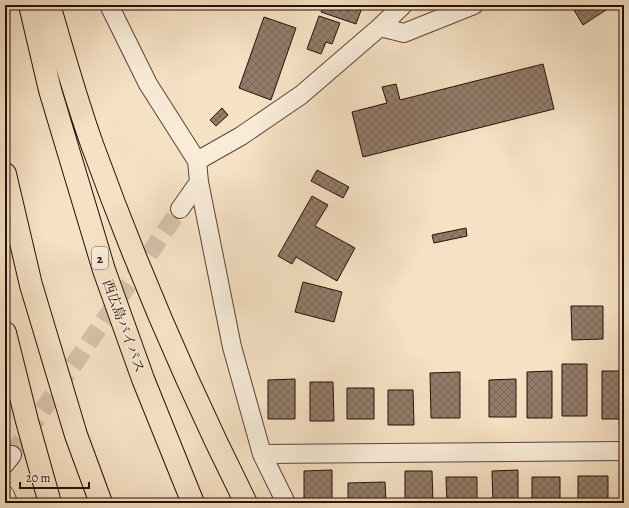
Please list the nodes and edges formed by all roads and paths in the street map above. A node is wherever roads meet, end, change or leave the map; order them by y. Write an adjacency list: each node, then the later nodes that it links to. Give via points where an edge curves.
1 (30, 5): 18 (highway, 西広島バイパス / 2, via 50,90 104,270 143,379)
2 (49, 5): 19 (highway, via 92,145 135,260)
3 (109, 5): 7 (street, via 148,84)
4 (404, 5): 6 (street)
5 (474, 5): 6 (street, via 404,33)
6 (380, 27): 7 (street, via 301,95 241,136)
7 (197, 161): 9 (street)
8 (5, 174): 17 (highway, via 32,285 76,435)
9 (199, 182): 10 (street); 13 (street, via 232,347)
10 (180, 209)
11 (5, 333): 16 (highway)
12 (624, 451): 13 (street)
13 (262, 454): 20 (street)
14 (5, 495): 15 (street)
15 (8, 503)
16 (50, 503)
17 (101, 503)
18 (193, 503)
19 (246, 503)
20 (286, 503)

